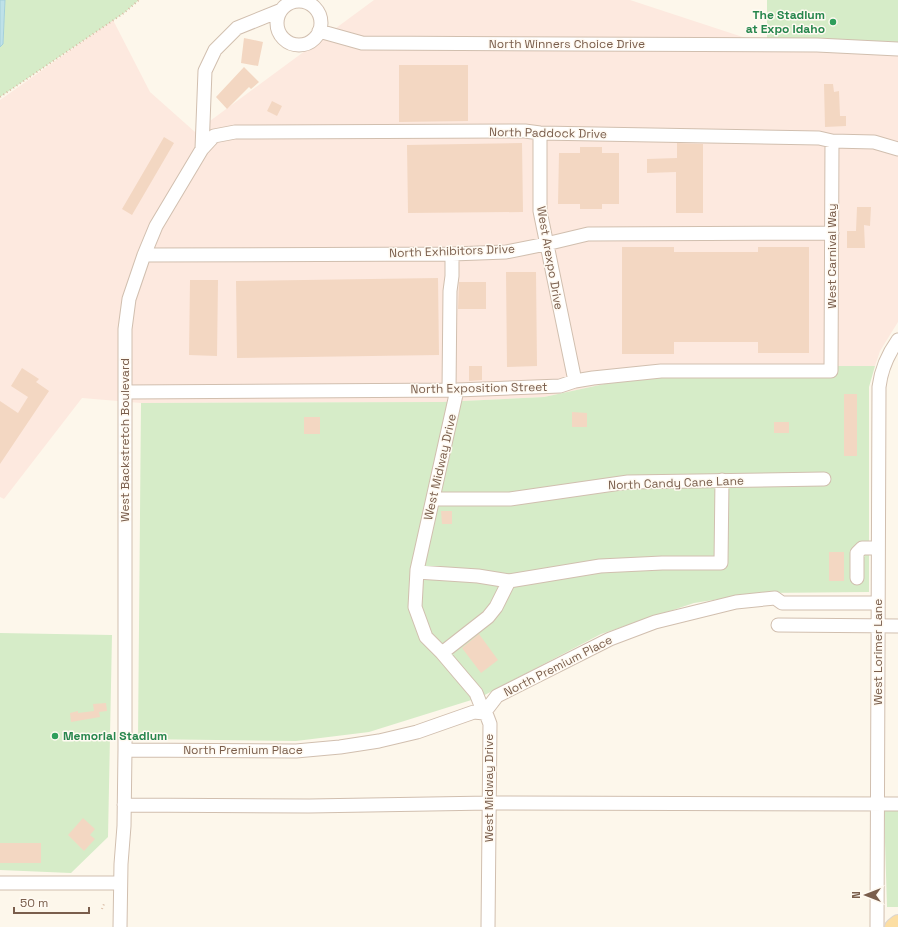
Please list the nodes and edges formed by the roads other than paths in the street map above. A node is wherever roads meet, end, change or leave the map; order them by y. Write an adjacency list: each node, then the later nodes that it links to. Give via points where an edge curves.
1 (279, 11): 2 (street, via 284,5 298,0 312,4 320,17); 2 (street, via 276,25 278,32 289,42 303,45 315,38); 6 (street, West Backstretch Boulevard, via 237,28 215,50 205,71)
2 (319, 31): 3 (street, North Winners Choice Drive, via 362,43 817,45)
3 (898, 49)
4 (540, 133): 5 (street, North Paddock Drive, via 804,138); 6 (street, North Paddock Drive, via 235,132 214,136); 9 (street, West Arexpo Drive, via 540,211)
5 (832, 141): 7 (street, North Paddock Drive, via 874,142); 8 (street, West Carnival Way)
6 (202, 149): 11 (street, West Backstretch Boulevard, via 156,226)
7 (898, 149)
8 (832, 233): 9 (street, North Exhibitors Drive, via 588,234); 13 (street, West Carnival Way)
9 (546, 244): 10 (street, North Exhibitors Drive, via 506,252); 14 (street, West Arexpo Drive)
10 (452, 254): 11 (street, North Exhibitors Drive); 15 (street, West Midway Drive, via 450,291)
11 (144, 255): 16 (street, West Backstretch Boulevard, via 129,299 125,329)
12 (898, 340): 20 (street, West Lorimer Lane, via 884,364 880,377)
13 (831, 371): 14 (street, North Exposition Street, via 661,371)
14 (575, 381): 15 (street, North Exposition Street, via 560,386)
15 (453, 390): 16 (street, North Exposition Street); 19 (street, West Midway Drive)
16 (125, 392): 30 (street, West Backstretch Boulevard)
17 (824, 479): 18 (street, North Candy Cane Lane)
18 (722, 480): 19 (street, North Candy Cane Lane, via 628,482 510,499); 23 (street, via 721,563 600,566)
19 (433, 499): 21 (street, West Midway Drive)
20 (878, 548): 22 (street, via 862,548 857,553); 24 (street, West Lorimer Lane)
21 (417, 572): 23 (street); 28 (street, West Midway Drive, via 415,607 426,637)
22 (857, 578)
23 (509, 581): 28 (street, via 488,617)
24 (878, 603): 26 (street, West Lorimer Lane); 29 (street, North Premium Place, via 782,603 775,598 736,602 655,622 610,639 497,696)
25 (778, 625): 26 (street)
26 (878, 626): 27 (street); 32 (street, West Lorimer Lane)
27 (898, 626)
28 (442, 653): 29 (street, West Midway Drive, via 476,693)
29 (484, 713): 30 (street, North Premium Place, via 474,712 417,732 340,747 296,751); 31 (street, West Midway Drive, via 490,724)
30 (125, 750): 34 (street, West Backstretch Boulevard)
31 (490, 803): 32 (street); 34 (street, via 309,806); 39 (street, West Midway Drive)
32 (877, 804): 33 (street); 40 (street, West Lorimer Lane)
33 (898, 804)
34 (124, 805): 36 (street, West Backstretch Boulevard)
35 (0, 883): 36 (street)
36 (120, 883): 38 (street, West Backstretch Boulevard)
37 (898, 923): 41 (main road)
38 (120, 927)
39 (488, 927)
40 (877, 927)
41 (893, 927)

